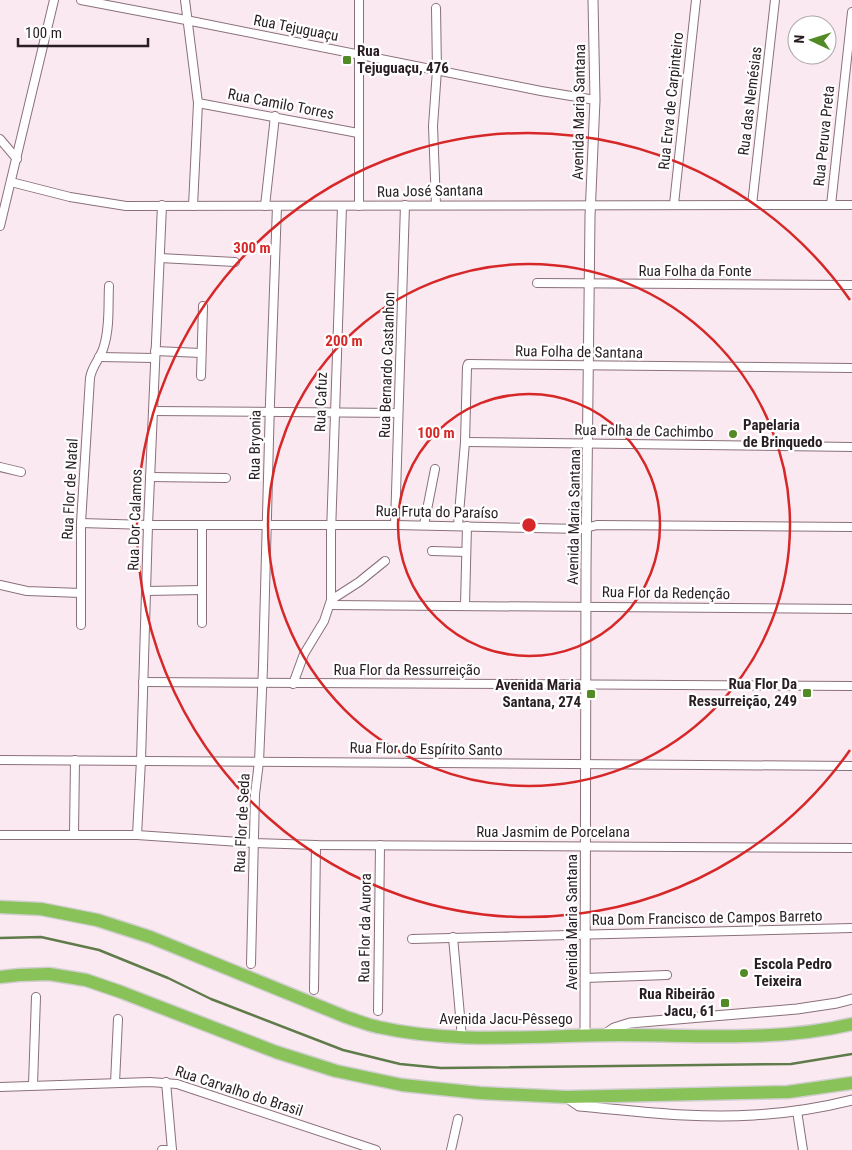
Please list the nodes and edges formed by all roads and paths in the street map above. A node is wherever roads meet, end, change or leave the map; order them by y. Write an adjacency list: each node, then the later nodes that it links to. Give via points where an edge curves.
1 (54, 0): 18 (street)
2 (81, 0): 10 (street, Rua Tejuguaçu)
3 (185, 0): 10 (street)
4 (359, 0): 11 (street)
5 (593, 0): 13 (street, Avenida Maria Santana)
6 (696, 0): 21 (street, Rua Erva de Carpinteiro)
7 (775, 0): 22 (street, Rua das Nemésias)
8 (436, 8): 12 (street)
9 (852, 12): 25 (street, Rua Peruva Preta)
10 (186, 20): 11 (street, Rua Tejuguaçu); 14 (street)
11 (358, 55): 12 (street, Rua Tejuguaçu); 16 (street)
12 (436, 70): 13 (street, Rua Tejuguaçu); 24 (street, via 433,126)
13 (594, 100): 20 (street, Avenida Maria Santana)
14 (198, 103): 15 (street, Rua Camilo Torres); 28 (street)
15 (275, 116): 16 (street, Rua Camilo Torres); 29 (street)
16 (358, 133): 32 (street)
17 (0, 139): 18 (street)
18 (17, 159): 19 (street)
19 (11, 182): 27 (street, Rua José Santana, via 109,204); 33 (street)
20 (590, 204): 21 (street, Rua José Santana); 24 (street, Rua José Santana); 38 (street, Avenida Maria Santana)
21 (674, 204): 22 (street, Rua José Santana)
22 (752, 204): 25 (street, Rua José Santana)
23 (405, 205): 24 (street, Rua José Santana); 32 (street, Rua José Santana); 51 (street, Rua Bernardo Castanhon)
24 (436, 205)
25 (830, 205): 26 (street, Rua José Santana)
26 (852, 205)
27 (162, 206): 28 (street, Rua José Santana); 35 (street, Rua Dor Calamos)
28 (193, 206): 29 (street, Rua José Santana)
29 (265, 206): 30 (street, Rua José Santana)
30 (278, 206): 31 (street, Rua José Santana); 49 (street, Rua Bryonia)
31 (342, 206): 32 (street, Rua José Santana); 50 (street, Rua Cafuz)
32 (359, 206)
33 (1, 218): 34 (street)
34 (0, 226)
35 (160, 258): 36 (street); 43 (street, Rua Dor Calamos)
36 (235, 262)
37 (537, 283): 38 (street, Rua Folha da Fonte)
38 (590, 284): 39 (street, Rua Folha da Fonte); 45 (street, Avenida Maria Santana)
39 (852, 285)
40 (109, 286): 44 (street, Rua Flor de Natal, via 107,332)
41 (203, 306): 42 (street)
42 (202, 353): 43 (street); 47 (street)
43 (155, 355): 44 (street); 48 (street, Rua Dor Calamos)
44 (99, 357): 60 (street, Rua Flor de Natal, via 90,378)
45 (589, 366): 46 (street, Rua Folha de Santana); 52 (street, Rua Folha de Santana, via 468,364); 53 (street, Avenida Maria Santana)
46 (852, 368)
47 (201, 376)
48 (153, 411): 49 (street); 58 (street, Rua Dor Calamos)
49 (270, 413): 50 (street); 63 (street, Rua Bryonia)
50 (334, 413): 51 (street); 64 (street, Rua Cafuz)
51 (398, 413): 65 (street, Rua Bernardo Castanhon)
52 (465, 442): 53 (street, Rua Folha de Cachimbo); 67 (street, Rua Folha de Santana)
53 (588, 444): 54 (street, Rua Folha de Cachimbo); 70 (street, Avenida Maria Santana)
54 (852, 447)
55 (0, 468): 57 (street)
56 (435, 469): 66 (street)
57 (21, 472)
58 (150, 477): 59 (street); 61 (street, Rua Dor Calamos)
59 (226, 478)
60 (81, 523): 61 (street, Rua Fruta do Paraíso); 77 (street, Rua Flor de Natal)
61 (148, 525): 62 (street, Rua Fruta do Paraíso); 76 (street, Rua Dor Calamos)
62 (202, 525): 63 (street, Rua Fruta do Paraíso); 75 (street)
63 (267, 525): 64 (street, Rua Fruta do Paraíso); 85 (street, Rua Bryonia)
64 (331, 525): 65 (street, Rua Fruta do Paraíso); 78 (street, Rua Cafuz)
65 (395, 525): 66 (street, Rua Fruta do Paraíso)
66 (424, 525): 67 (street, Rua Fruta do Paraíso)
67 (458, 526): 68 (street, Rua Fruta do Paraíso)
68 (467, 526): 70 (street, Rua Fruta do Paraíso); 72 (street)
69 (852, 527): 70 (street, Rua Fruta do Paraíso)
70 (587, 528): 80 (street, Avenida Maria Santana)
71 (432, 551): 72 (street)
72 (466, 552): 79 (street)
73 (385, 562): 78 (street)
74 (0, 585): 77 (street, via 28,591)
75 (202, 590): 76 (street); 82 (street)
76 (146, 591): 84 (street, Rua Dor Calamos)
77 (81, 593): 83 (street, Rua Flor de Natal)
78 (331, 603): 79 (street, Rua Flor da Redenção); 86 (street, via 304,654)
79 (466, 605): 80 (street, Rua Flor da Redenção)
80 (587, 606): 81 (street, Rua Flor da Redenção); 87 (street, Avenida Maria Santana)
81 (852, 609)
82 (202, 623)
83 (81, 625)
84 (143, 682): 85 (street, Rua Flor da Ressurreição); 91 (street, Rua Dor Calamos)
85 (262, 684): 86 (street, Rua Flor da Ressurreição); 92 (street, Rua Flor de Seda)
86 (293, 684): 87 (street, Rua Flor da Ressurreição)
87 (586, 684): 88 (street, Rua Flor da Ressurreição); 93 (street, Avenida Maria Santana)
88 (852, 686)
89 (0, 760): 90 (street, Rua Flor do Espírito Santo)
90 (75, 760): 91 (street, Rua Flor do Espírito Santo); 95 (street)
91 (142, 760): 92 (street, Rua Flor do Espírito Santo); 96 (street, Rua Dor Calamos)
92 (259, 762): 93 (street, Rua Flor do Espírito Santo); 98 (street, Rua Flor de Seda)
93 (587, 765): 94 (street, Rua Flor do Espírito Santo); 101 (street, Avenida Maria Santana)
94 (852, 766)
95 (74, 835): 96 (street); 97 (street)
96 (137, 835): 98 (street, Rua Jasmim de Porcelana)
97 (0, 836)
98 (254, 843): 99 (street, Rua Jasmim de Porcelana); 108 (street, Rua Flor de Seda)
99 (316, 845): 100 (street, Rua Jasmim de Porcelana); 112 (street)
100 (380, 845): 101 (street, Rua Jasmim de Porcelana); 115 (street, Rua Flor da Aurora)
101 (586, 846): 102 (street, Rua Jasmim de Porcelana); 105 (street, Avenida Maria Santana)
102 (852, 848)
103 (0, 907): 120 (highway, Avenida Jacu-Pêssego, via 41,909 97,920 150,937 314,1005 378,1027)
104 (852, 928): 105 (street, Rua Dom Francisco de Campos Barreto)
105 (586, 934): 106 (street, Rua Dom Francisco de Campos Barreto); 111 (street, Avenida Maria Santana)
106 (453, 937): 107 (street, Rua Dom Francisco de Campos Barreto); 120 (street)
107 (412, 939)
108 (251, 964)
109 (667, 975): 111 (street)
110 (0, 977): 126 (highway, via 49,974 86,980 276,1052 336,1071 402,1085)
111 (586, 978): 118 (street, Avenida Maria Santana)
112 (314, 990)
113 (36, 997): 124 (street)
114 (852, 999): 119 (street, via 797,1009 630,1023)
115 (378, 1011)
116 (118, 1019): 122 (street)
117 (852, 1024): 119 (highway, Avenida Jacu-Pêssego, via 755,1036)
118 (585, 1035): 119 (highway, Avenida Jacu-Pêssego); 120 (highway, Avenida Jacu-Pêssego)
119 (604, 1035)
120 (462, 1038)
121 (166, 1082): 122 (street, Rua Carvalho do Brasil); 131 (street); 132 (street, Rua Carvalho do Brasil)
122 (115, 1083): 124 (street, Rua Carvalho do Brasil)
123 (852, 1083): 126 (highway, via 788,1092)
124 (33, 1085): 125 (street, Rua Carvalho do Brasil)
125 (0, 1087)
126 (566, 1097): 128 (street, via 580,1106 724,1116)
127 (852, 1100): 128 (street)
128 (797, 1111): 134 (street)
129 (458, 1119): 133 (street)
130 (162, 1150): 131 (street)
131 (172, 1150)
132 (376, 1150)
133 (451, 1150)
134 (803, 1150)

